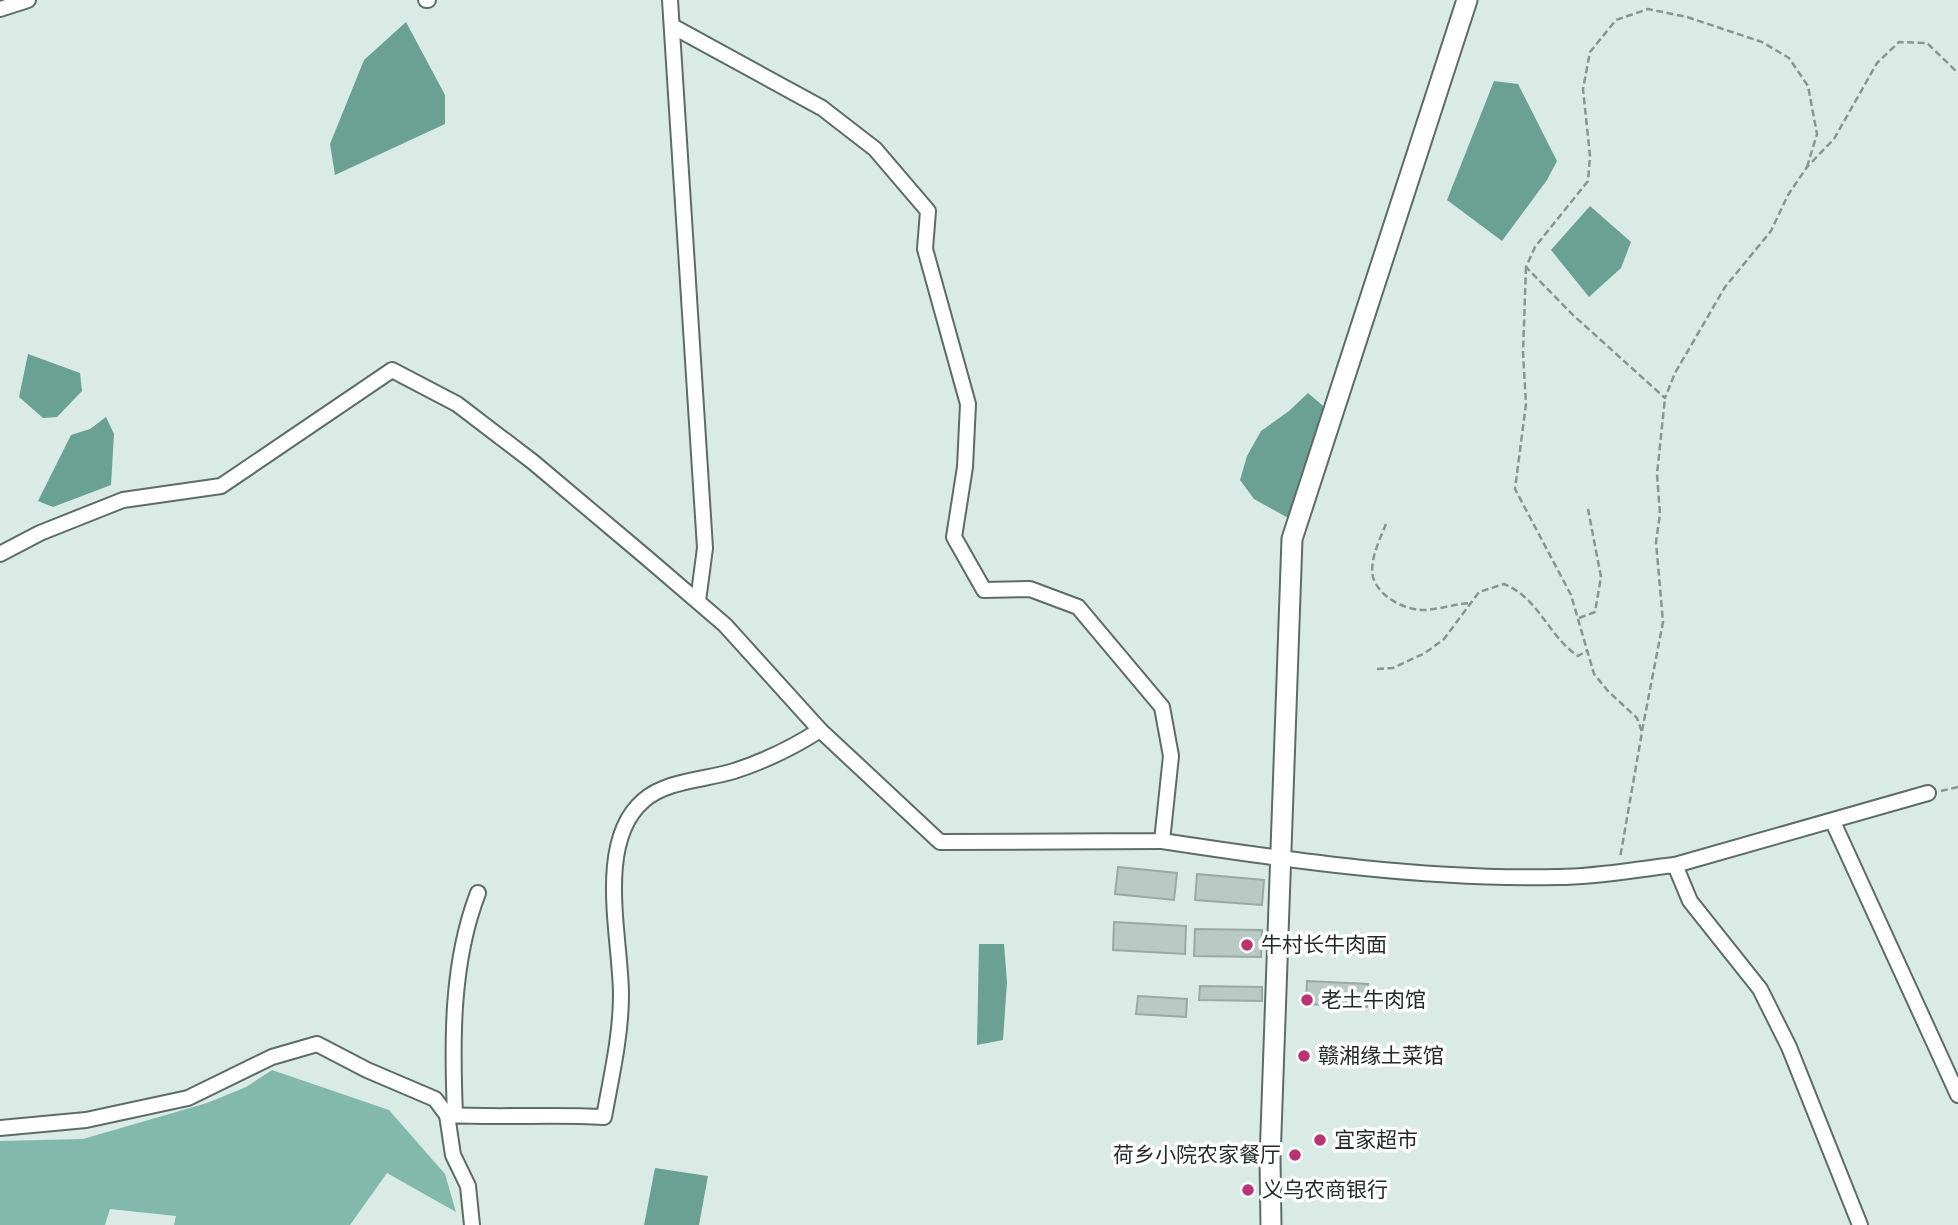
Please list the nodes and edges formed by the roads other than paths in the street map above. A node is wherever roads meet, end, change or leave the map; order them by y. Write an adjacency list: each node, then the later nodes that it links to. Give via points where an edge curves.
1 (28, 0): 4 (street)
2 (670, 0): 5 (street)
3 (1467, 0): 12 (street, via 1292,539)
4 (0, 9)
5 (671, 26): 7 (street, via 705,548); 11 (street, via 822,108 875,149 928,211 925,249 968,404 965,467 954,537 984,590 1030,589 1077,607 1162,707 1171,756)
6 (0, 554): 7 (street, via 123,500 221,486 392,370 457,404)
7 (698, 601): 8 (street)
8 (820, 730): 11 (street, via 940,842); 16 (street, via 786,752 677,785 644,800 620,830 615,935 621,995 604,1117)
9 (1928, 793): 10 (street)
10 (1833, 822): 13 (street); 15 (street)
11 (1162, 841): 12 (street)
12 (1281, 859): 13 (street, via 1465,877 1562,877); 19 (street)
13 (1675, 865): 20 (street, via 1690,901 1760,989 1789,1047)
14 (478, 893): 16 (street, via 467,921 457,992)
15 (1958, 1095)
16 (451, 1115): 17 (street, via 435,1099 317,1044 272,1056 188,1098 86,1120); 18 (street, via 453,1155 468,1186)
17 (0, 1128)
18 (472, 1225)
19 (1271, 1225)
20 (1860, 1225)

